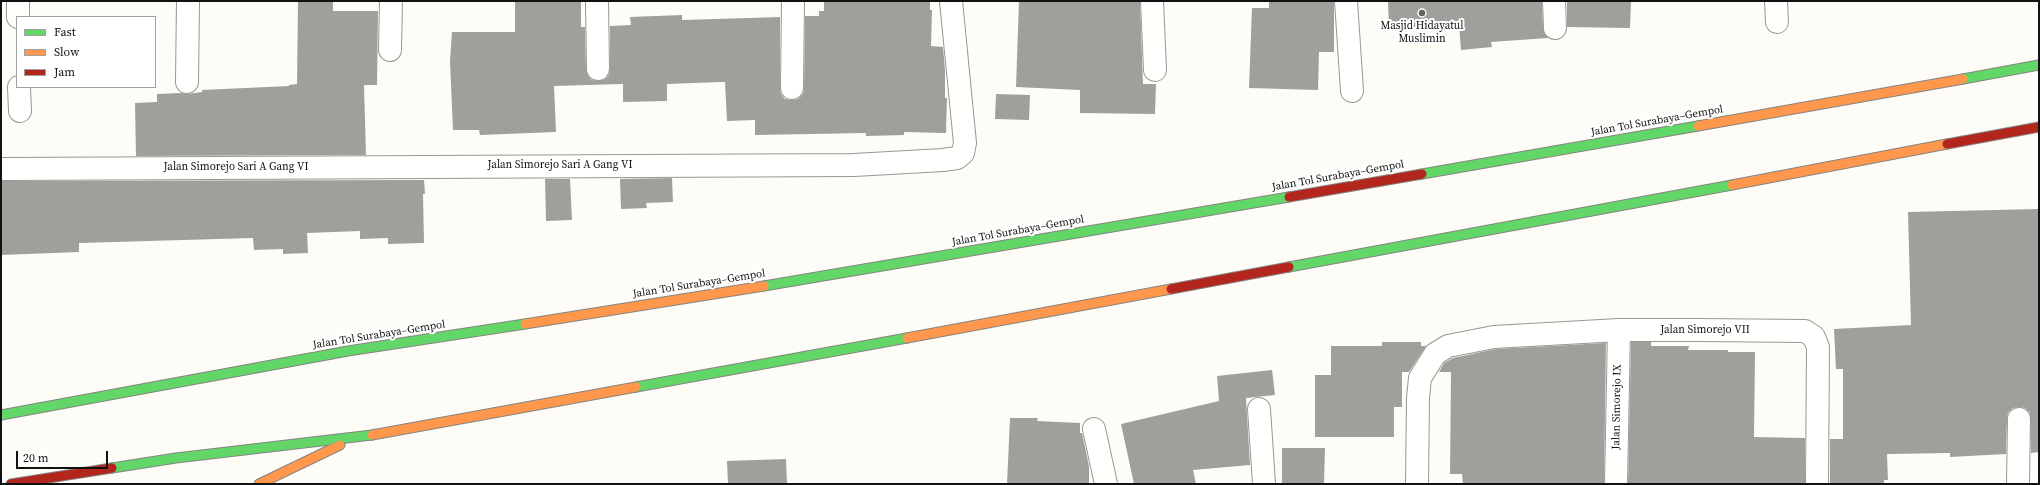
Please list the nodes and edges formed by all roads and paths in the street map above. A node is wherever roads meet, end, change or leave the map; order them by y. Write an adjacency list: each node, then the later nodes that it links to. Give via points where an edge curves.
1 (18, 1): 10 (street)
2 (188, 1): 16 (street)
3 (391, 1): 12 (street)
4 (597, 1): 14 (street)
5 (793, 1): 18 (street)
6 (951, 1): 22 (street, Jalan Simorejo Sari A Gang VI, via 966,143 963,153 957,158 854,165)
7 (1152, 1): 15 (street)
8 (1346, 1): 19 (street)
9 (1554, 1): 11 (street)
10 (18, 16)
11 (1555, 28)
12 (390, 50)
13 (2039, 65): 25 (highway, Jalan Tol Surabaya–Gempol, via 1554,152 751,288 348,351)
14 (598, 69)
15 (1155, 70)
16 (187, 82)
17 (19, 88): 20 (street)
18 (792, 88)
19 (1352, 91)
20 (20, 111)
21 (2039, 127): 28 (highway, via 973,326)
22 (1, 169)
23 (1619, 330): 33 (street, Jalan Simorejo VII, via 1494,337 1448,346 1436,354 1420,378); 34 (street, Jalan Simorejo IX); 35 (street, Jalan Simorejo VII, via 1805,331 1814,337 1818,347)
24 (1259, 409): 32 (street)
25 (1, 415)
26 (2019, 419): 36 (street)
27 (1094, 429): 31 (street)
28 (354, 438): 29 (highway, via 176,458); 30 (highway)
29 (11, 484)
30 (258, 484)
31 (1106, 484)
32 (1264, 484)
33 (1417, 484)
34 (1616, 484)
35 (1817, 484)
36 (2018, 484)

